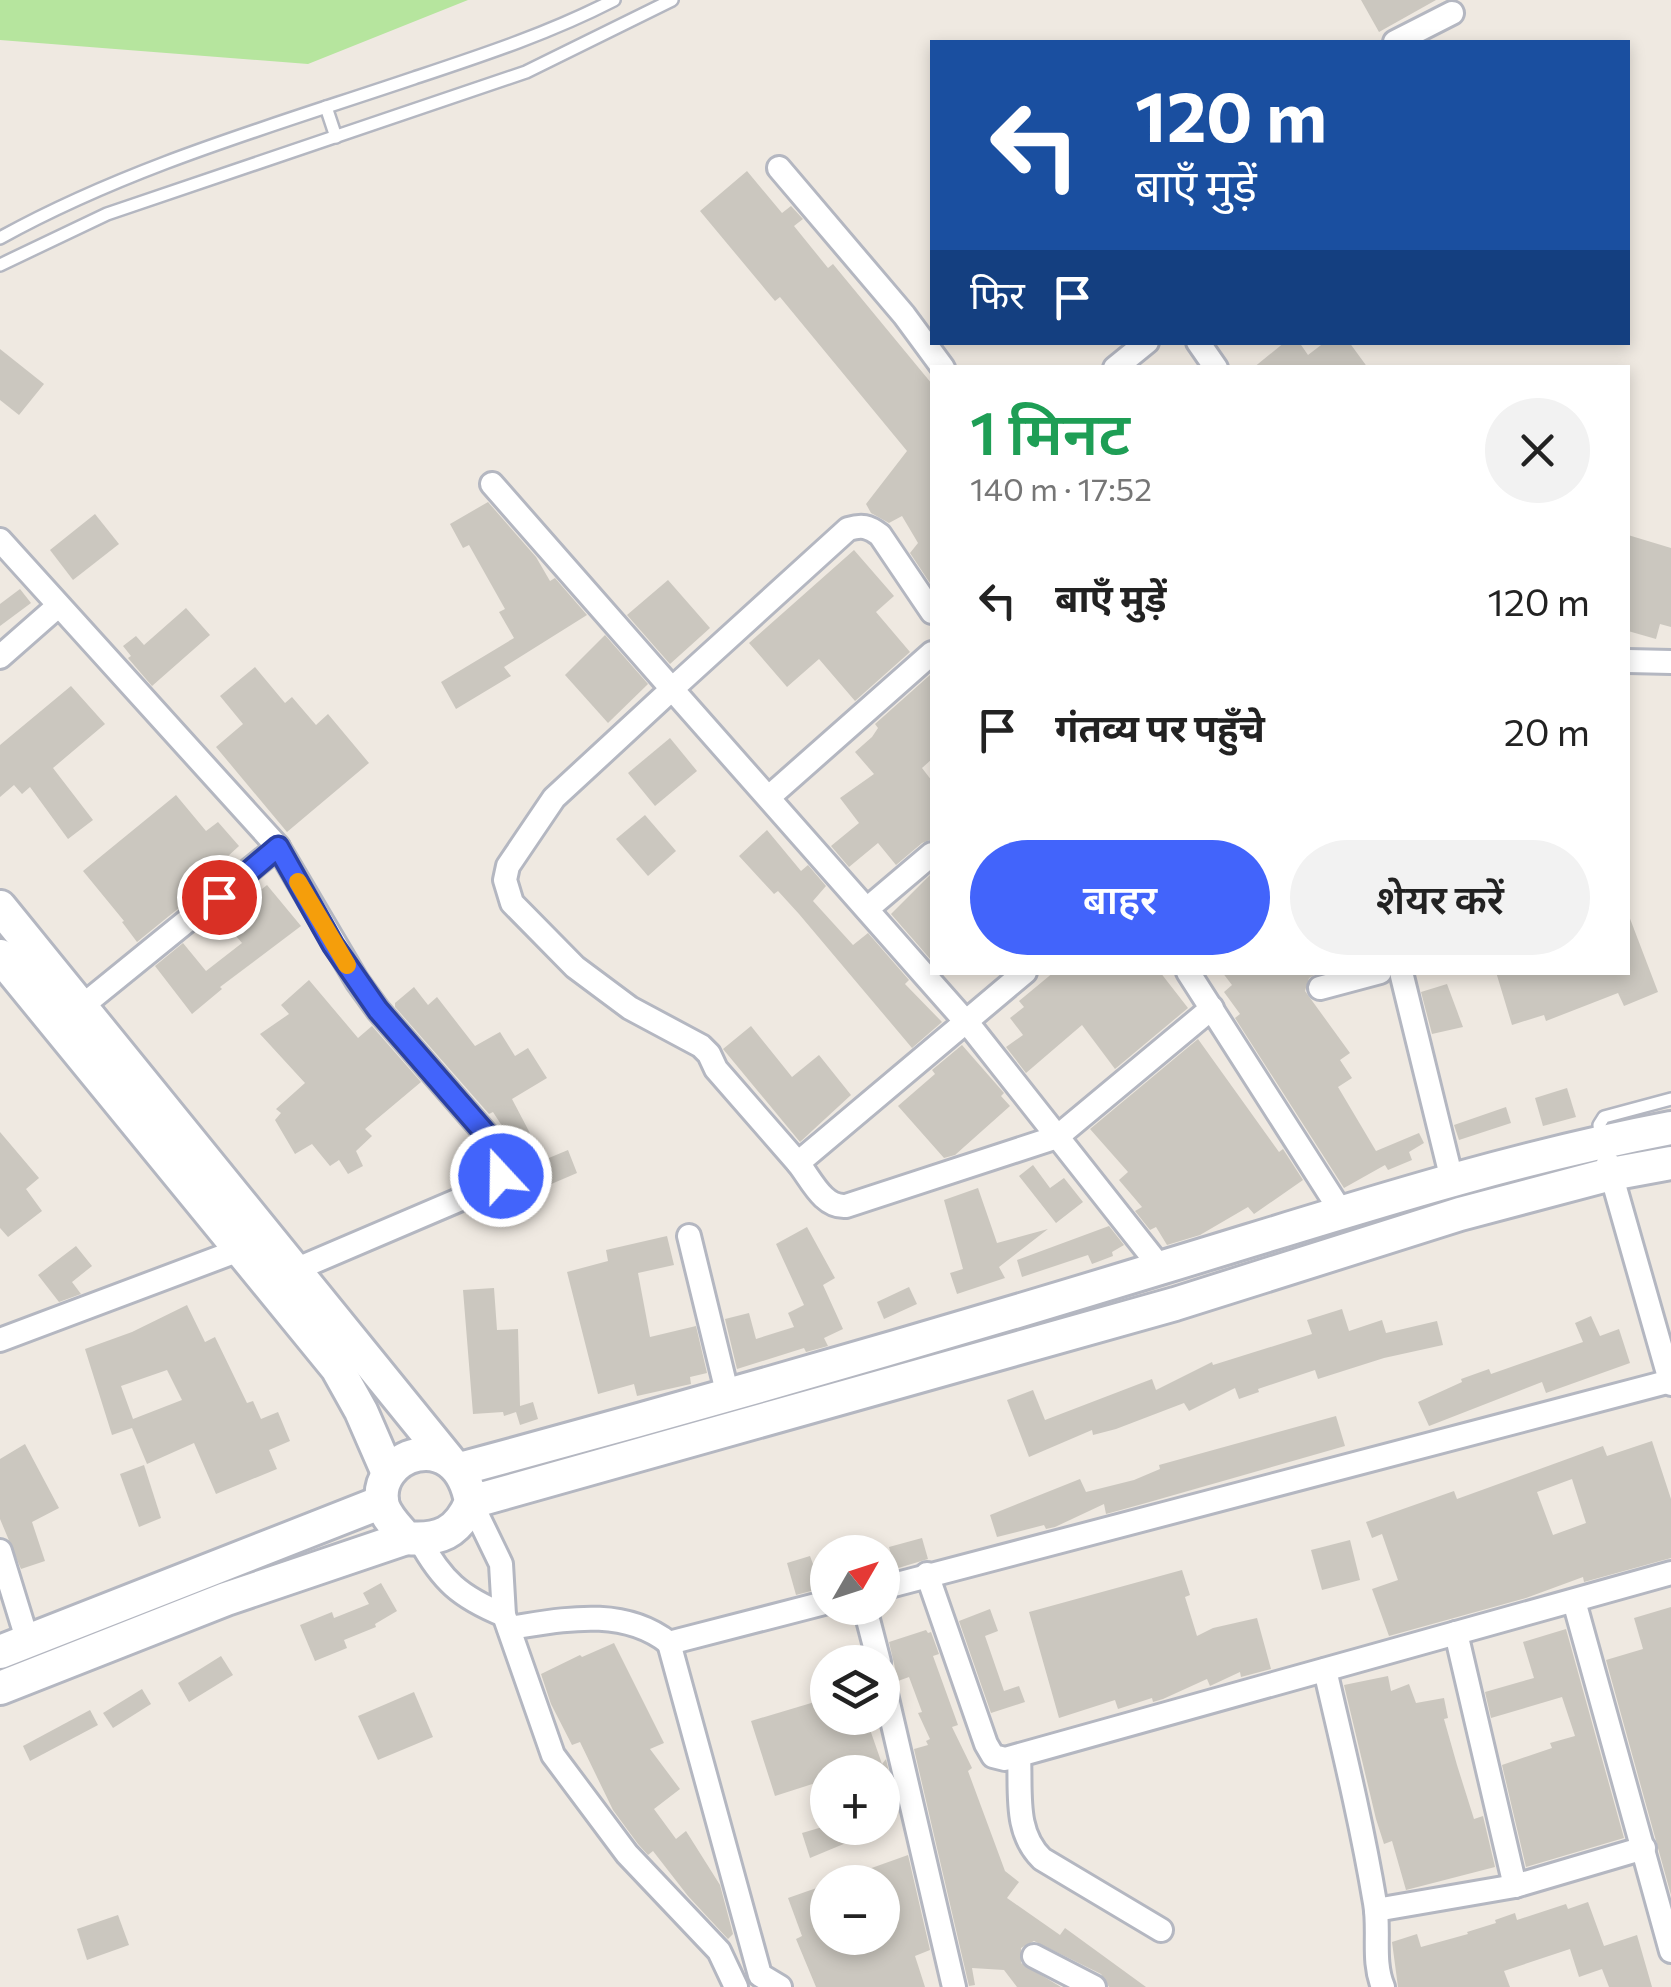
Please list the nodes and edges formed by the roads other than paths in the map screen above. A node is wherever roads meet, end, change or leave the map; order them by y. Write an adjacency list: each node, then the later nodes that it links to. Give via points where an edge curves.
1 (614, 0): 5 (lane, via 530,38)
2 (672, 0): 6 (lane, via 526,72)
3 (1452, 14): 4 (street)
4 (1400, 40)
5 (326, 107): 6 (lane); 8 (lane, via 118,182)
6 (336, 137): 9 (lane, via 107,214)
7 (779, 168): 11 (street)
8 (0, 238)
9 (0, 264)
10 (1144, 345): 12 (street)
11 (941, 365)
12 (1119, 365)
13 (492, 484): 21 (street)
14 (0, 540): 15 (street)
15 (58, 606): 18 (street); 23 (street)
16 (930, 609): 21 (street, via 880,535 869,526 848,529)
17 (930, 655): 22 (street)
18 (0, 657)
19 (1630, 661): 20 (street)
20 (1671, 662)
21 (672, 689): 22 (street); 40 (street, via 554,798 508,866 506,892 575,967 630,1008 700,1046)
22 (769, 797): 26 (street)
23 (278, 847): 33 (street); 48 (street, via 357,981 499,1149 504,1164 489,1187)
24 (930, 856): 26 (street)
25 (0, 908): 27 (main road)
26 (868, 909): 35 (street)
27 (11, 964): 33 (main road); 46 (main road)
28 (1022, 975): 35 (street)
29 (1190, 975): 34 (street)
30 (1369, 975): 32 (street)
31 (1403, 975): 43 (street)
32 (1320, 988)
33 (82, 1008): 48 (main road)
34 (1212, 1008): 38 (street); 44 (street)
35 (965, 1021): 38 (street); 40 (street)
36 (1671, 1099): 39 (lane, via 1604,1117)
37 (1671, 1128): 39 (main road)
38 (1057, 1137): 40 (street, via 837,1207); 47 (street)
39 (1601, 1141): 42 (street); 43 (main road)
40 (798, 1163)
41 (1671, 1163): 42 (main road)
42 (1611, 1174): 50 (street); 54 (main road)
43 (1452, 1180): 44 (main road)
44 (1340, 1210): 47 (main road)
45 (689, 1236): 51 (street)
46 (242, 1249): 49 (street); 53 (main road, via 337,1368)
47 (1161, 1268): 51 (main road)
48 (297, 1269): 52 (main road)
49 (0, 1340)
50 (1671, 1382): 58 (street)
51 (728, 1396): 52 (main road)
52 (454, 1464): 53 (main road, via 420,1454 407,1458); 54 (main road, via 468,1483)
53 (385, 1488): 55 (main road, via 388,1516); 65 (main road)
54 (471, 1502): 55 (main road, via 448,1534); 62 (street, via 502,1564)
55 (413, 1538): 62 (street, via 437,1572); 67 (main road, via 226,1599)
56 (0, 1551): 65 (street)
57 (1671, 1573): 60 (street)
58 (927, 1574): 59 (street); 69 (street, via 986,1744 993,1756)
59 (900, 1582)
60 (1574, 1601): 63 (street); 70 (street)
61 (810, 1607): 64 (street)
62 (506, 1621): 64 (street, via 617,1619); 74 (street, via 553,1755 627,1854)
63 (1456, 1633): 66 (street); 71 (street)
64 (668, 1643): 77 (street)
65 (14, 1647)
66 (1325, 1670): 69 (street); 72 (street)
67 (0, 1688)
68 (895, 1735): 79 (street)
69 (1019, 1756): 73 (street, via 1022,1831 1029,1846)
70 (1644, 1848): 71 (street); 75 (street)
71 (1515, 1886): 72 (street)
72 (1376, 1910): 81 (street)
73 (1161, 1930)
74 (719, 1951): 77 (street); 78 (street)
75 (1671, 1951)
76 (1034, 1956): 80 (street)
77 (770, 1981)
78 (736, 1987)
79 (954, 1987)
80 (1094, 1987)
81 (1383, 1987)

